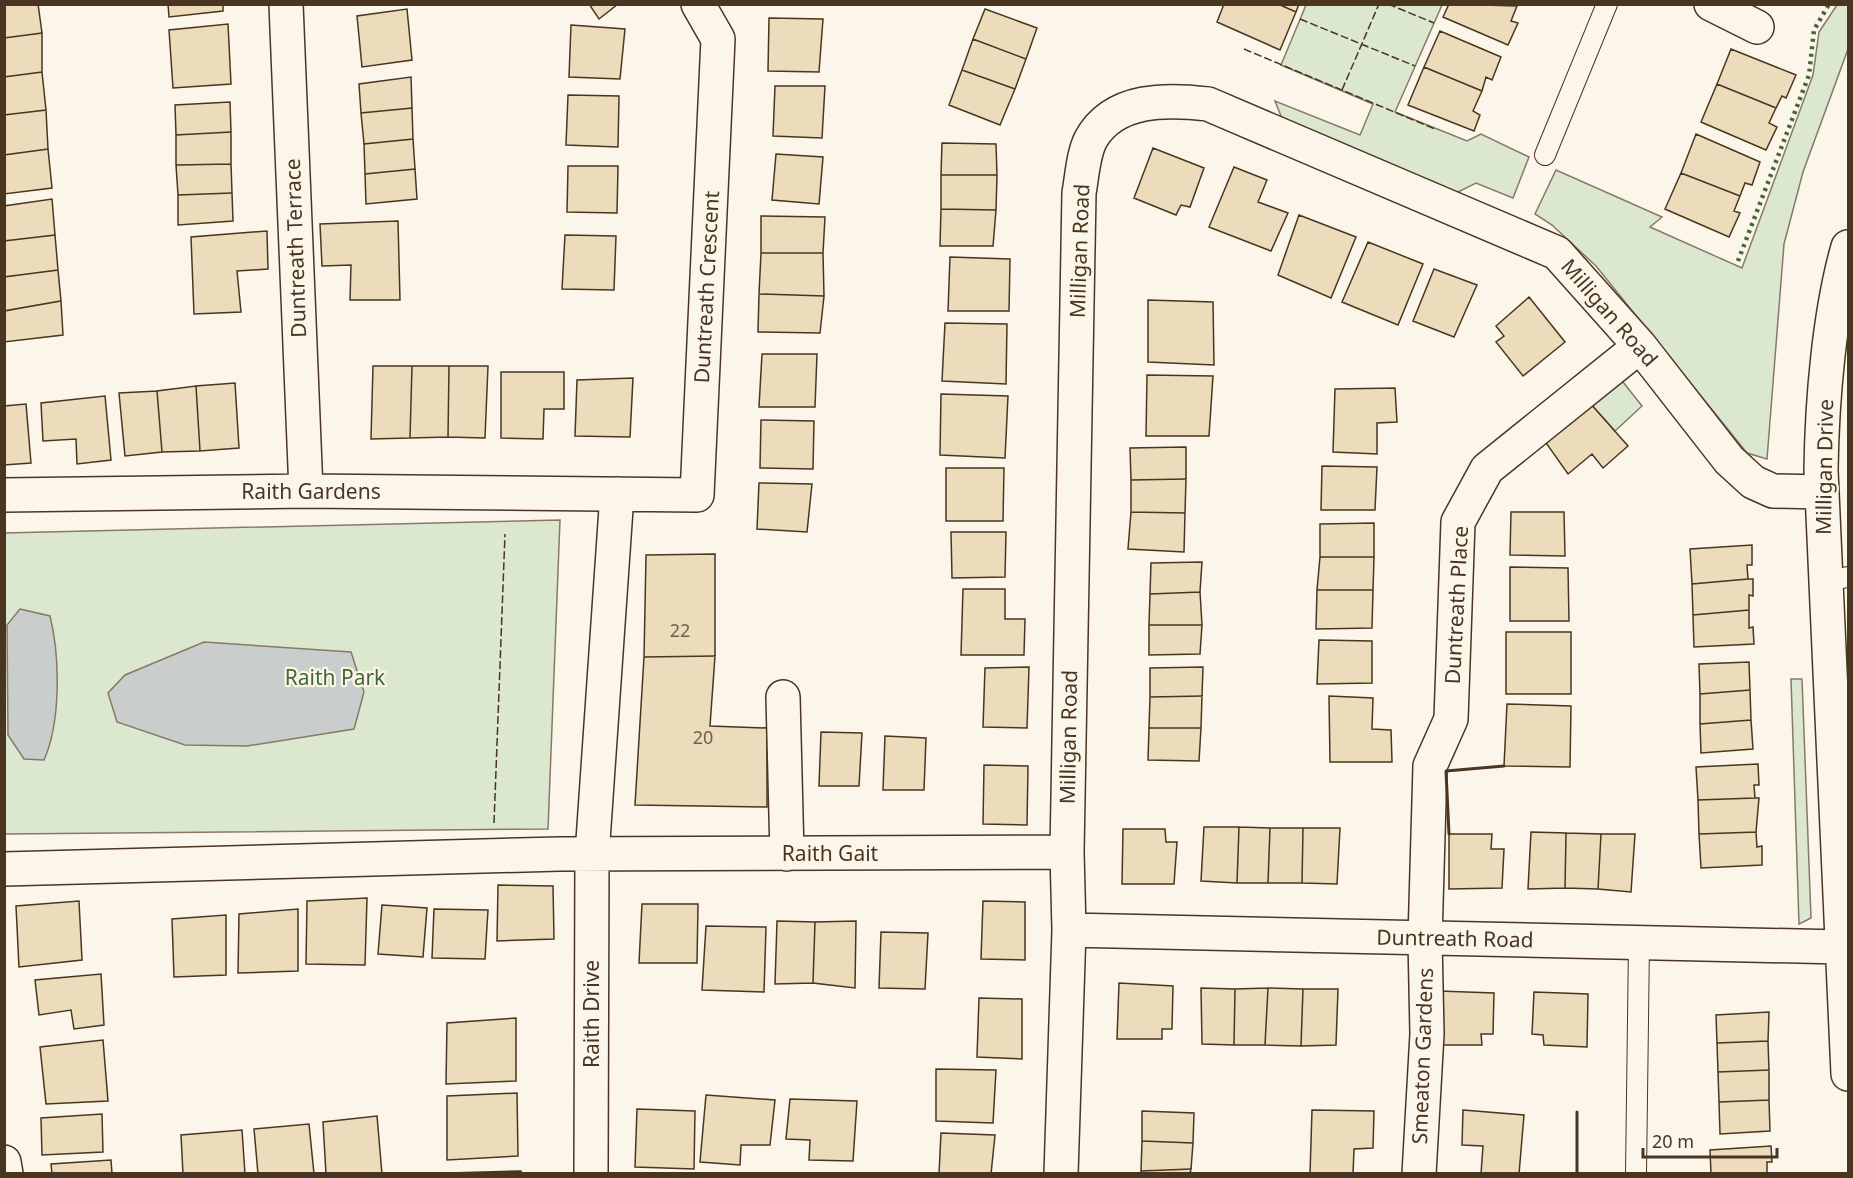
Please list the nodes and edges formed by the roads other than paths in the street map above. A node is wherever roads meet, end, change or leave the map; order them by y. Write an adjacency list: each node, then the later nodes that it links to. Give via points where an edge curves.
1 (286, 4): 9 (street, Duntreath Terrace)
2 (698, 4): 11 (street, Duntreath Crescent, via 718,39 697,495)
3 (1607, 4): 6 (lane)
4 (1711, 4): 5 (street)
5 (1757, 27)
6 (1545, 155)
7 (1848, 247): 10 (street, Milligan Drive, via 1840,274 1822,419)
8 (1640, 346): 10 (street, Milligan Road, via 1729,460 1753,482 1773,491); 15 (street, Milligan Road, via 1557,253 1509,232 1208,104 1173,99 1126,108 1109,118 1091,140 1078,193); 21 (street, Duntreath Place, via 1487,470 1458,522 1451,719 1430,766)
9 (306, 491): 11 (street, Raith Gardens); 12 (street, Raith Gardens)
10 (1822, 492): 13 (street, Milligan Drive)
11 (617, 494): 17 (street, Raith Drive)
12 (4, 495)
13 (1837, 579): 19 (street, Milligan Drive)
14 (783, 697): 16 (street)
15 (1067, 852): 16 (street, Raith Gait); 20 (street, Milligan Road)
16 (787, 854): 17 (street, Raith Gait)
17 (592, 855): 18 (street); 27 (street, Raith Drive)
18 (4, 869)
19 (1844, 878): 23 (street)
20 (1069, 930): 21 (street, Duntreath Road); 28 (street, Milligan Road)
21 (1425, 939): 22 (street, Duntreath Road); 29 (street, Smeaton Gardens, via 1427,1034)
22 (1639, 943): 23 (street, Duntreath Road); 30 (lane)
23 (1841, 947): 24 (street)
24 (1848, 1074)
25 (4, 1162): 26 (street)
26 (6, 1173)
27 (591, 1173)
28 (1061, 1173)
29 (1419, 1173)
30 (1636, 1173)

